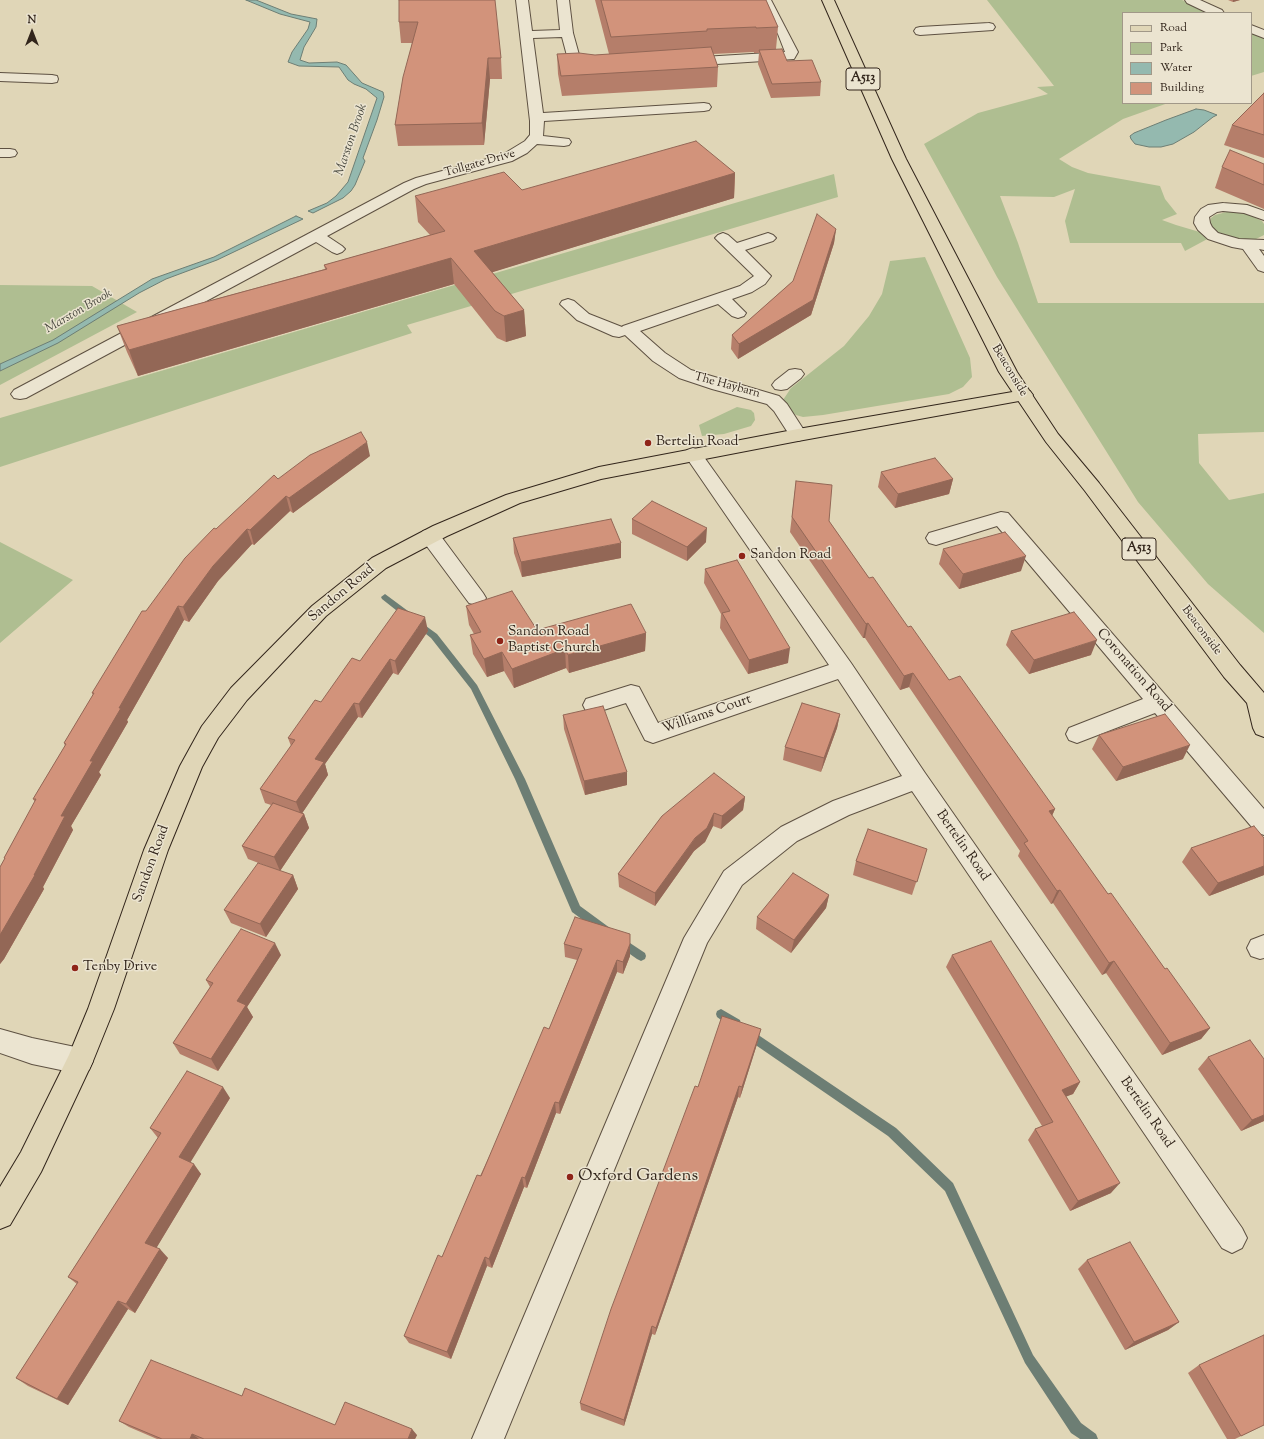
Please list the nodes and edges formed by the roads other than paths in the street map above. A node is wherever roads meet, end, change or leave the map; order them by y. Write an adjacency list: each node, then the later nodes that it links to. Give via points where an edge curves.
1 (522, 0): 10 (street)
2 (563, 0): 9 (street)
3 (765, 0): 11 (street, via 784,34 792,52 790,56)
4 (828, 0): 34 (main road, Beaconside / A513, via 898,159 990,340)
5 (1191, 0): 6 (street)
6 (1216, 12)
7 (989, 27): 8 (street)
8 (920, 31)
9 (567, 32): 10 (street); 12 (street, via 576,64 583,68)
10 (527, 35): 16 (street)
11 (673, 63)
12 (603, 68)
13 (0, 77): 14 (street)
14 (52, 79)
15 (704, 107): 16 (street)
16 (537, 117): 17 (street, via 536,135)
17 (533, 140): 18 (street); 20 (street, Tollgate Drive, via 507,158 421,180)
18 (564, 142)
19 (1264, 216): 22 (street, via 1247,209 1223,207 1209,210 1202,217 1206,230 1213,236)
20 (317, 236): 24 (street); 33 (street, Tollgate Drive)
21 (768, 238): 26 (street, via 729,244 763,276 746,289)
22 (1248, 245): 23 (street); 25 (street)
23 (1264, 245)
24 (337, 249)
25 (1264, 266)
26 (721, 298): 28 (street); 29 (street)
27 (568, 304): 29 (street, via 583,317)
28 (738, 313)
29 (624, 330): 30 (street); 35 (street, The Haybarn, via 685,374 773,400)
30 (603, 337)
31 (794, 374): 32 (street)
32 (781, 385)
33 (20, 394)
34 (1024, 395): 35 (main road, Sandon Road); 42 (main road, Beaconside / A513, via 1052,438 1232,671)
35 (798, 435): 36 (main road, Sandon Road)
36 (693, 454): 37 (main road, Sandon Road, via 599,473 513,498); 40 (street, Bertelin Road)
37 (430, 536): 39 (street); 49 (main road, Sandon Road, via 379,563 319,611 239,694 210,732 191,766 156,850 101,1009)
38 (936, 538): 41 (street, Coronation Road, via 1001,518)
39 (476, 598)
40 (843, 669): 43 (street, Williams Court, via 653,734 631,692); 46 (street, Bertelin Road)
41 (1159, 702): 45 (street); 47 (street, Coronation Road)
42 (1260, 703): 44 (main road, Beaconside / A513)
43 (594, 705)
44 (1264, 728)
45 (1077, 734)
46 (917, 780): 51 (street, Bertelin Road); 52 (street, via 841,808 789,834 734,878 697,938)
47 (1264, 825)
48 (0, 1042): 49 (street)
49 (80, 1061): 50 (main road, Sandon Road, via 31,1162)
50 (0, 1215)
51 (1232, 1238)
52 (488, 1439)

